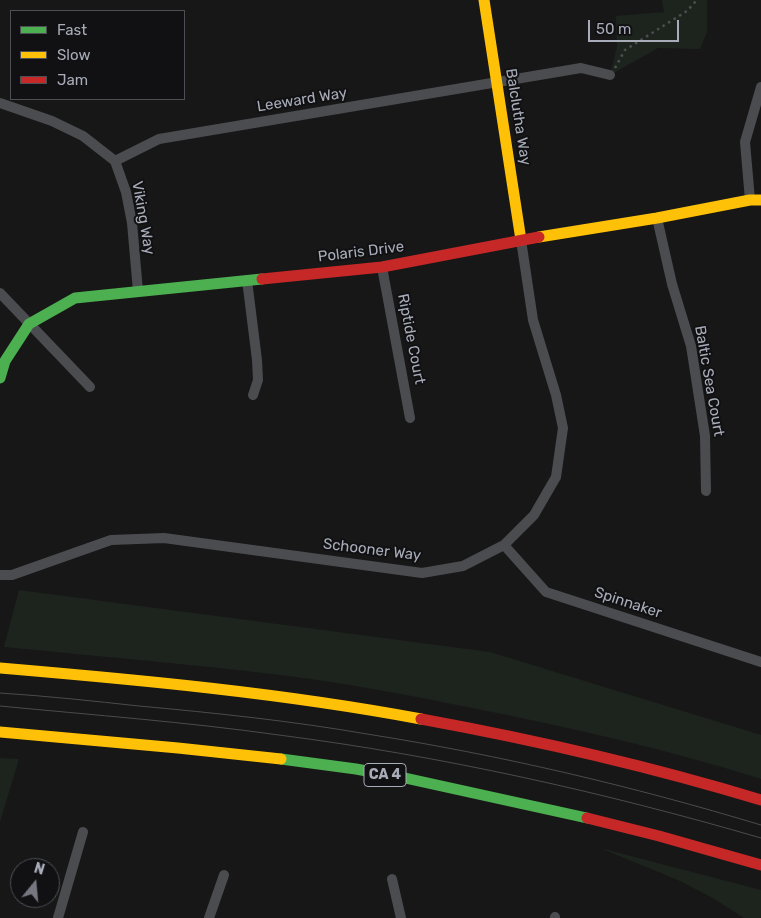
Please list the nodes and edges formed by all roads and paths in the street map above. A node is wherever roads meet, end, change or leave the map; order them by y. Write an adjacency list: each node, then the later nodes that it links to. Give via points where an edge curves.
1 (484, 0): 4 (main road, Balclutha Way)
2 (697, 0): 3 (path, via 688,11 626,50)
3 (610, 75): 4 (street, Leeward Way, via 581,68)
4 (498, 83): 7 (street, Leeward Way, via 160,139); 10 (main road, Balclutha Way)
5 (761, 87): 8 (street, via 746,142)
6 (0, 103): 7 (street, via 83,136)
7 (115, 161): 13 (street, Viking Way, via 132,223)
8 (756, 200): 9 (main road, Polaris Drive)
9 (657, 218): 10 (main road, Polaris Drive); 20 (street, Baltic Sea Court, via 691,346 705,436)
10 (522, 240): 11 (main road, Polaris Drive); 21 (street, Schooner Way, via 533,320 563,428 556,477 534,515)
11 (382, 267): 12 (main road, Polaris Drive); 19 (street, Riptide Court)
12 (247, 280): 13 (main road, Polaris Drive); 18 (street, via 257,360 258,380)
13 (138, 291): 15 (main road, Polaris Drive, via 75,298)
14 (0, 293): 15 (street)
15 (30, 324): 16 (main road, Polaris Drive, via 5,361); 17 (street)
16 (0, 378)
17 (90, 386)
18 (253, 395)
19 (410, 418)
20 (706, 492)
21 (504, 545): 22 (street, Schooner Way, via 463,566 422,573 164,538 111,540 12,575); 23 (street, Spinnaker, via 546,592)
22 (0, 575)
23 (761, 662)
24 (0, 668): 26 (main road, via 260,694 354,707 596,756)
25 (0, 732): 28 (main road, CA 4, via 201,750 356,770 577,815)
26 (761, 800)
27 (83, 832): 31 (street)
28 (761, 865)
29 (224, 875): 32 (street)
30 (392, 879): 33 (street)
31 (58, 918)
32 (209, 918)
33 (401, 918)

